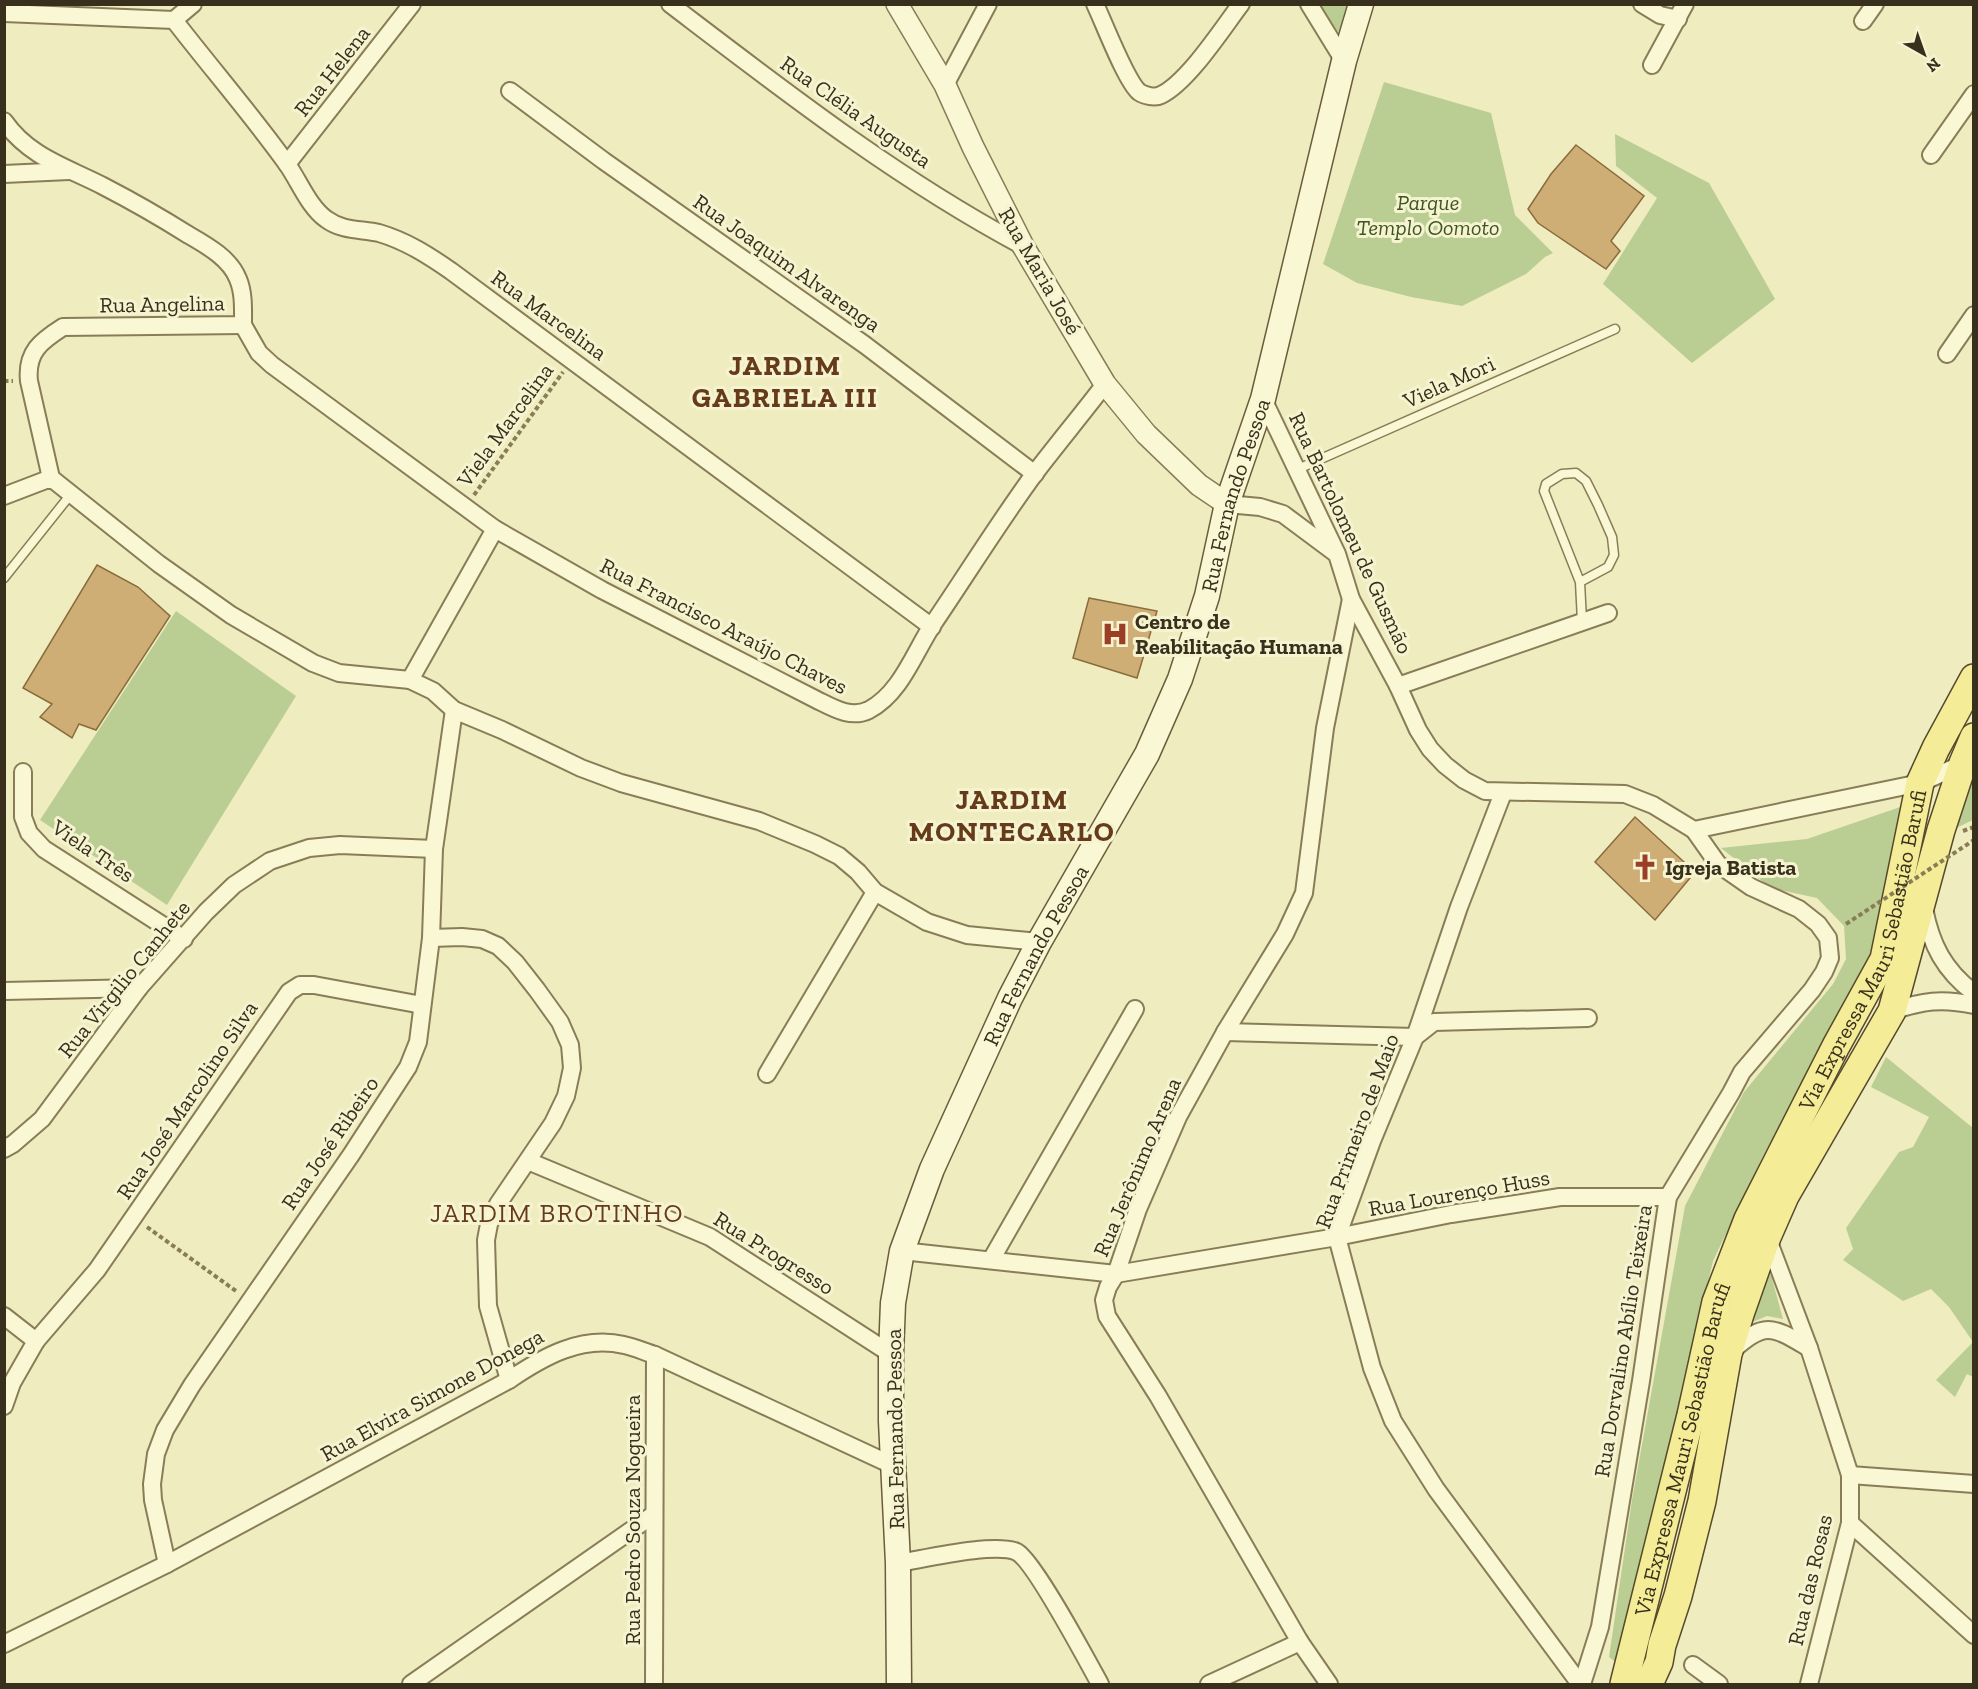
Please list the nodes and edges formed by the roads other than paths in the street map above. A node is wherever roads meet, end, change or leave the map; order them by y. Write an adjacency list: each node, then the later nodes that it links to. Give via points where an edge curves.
1 (193, 4): 15 (street)
2 (412, 4): 24 (street, Rua Helena)
3 (670, 4): 27 (street, Rua Clélia Augusta, via 911,180)
4 (897, 4): 19 (street, Rua Maria José)
5 (988, 4): 19 (street)
6 (1095, 4): 7 (street, via 1130,79 1139,92 1148,96 1159,96 1186,75)
7 (1241, 4)
8 (1309, 4): 17 (street)
9 (1361, 4): 17 (main road, Rua Fernando Pessoa)
10 (1642, 4): 13 (street, via 1660,15)
11 (1875, 4): 16 (street)
12 (71, 9): 14 (street); 15 (street)
13 (1682, 12): 18 (street)
14 (4, 13)
15 (174, 20): 24 (street, Rua Marcelina)
16 (1863, 21)
17 (1344, 61): 33 (main road, Rua Fernando Pessoa)
18 (1652, 65)
19 (945, 85): 27 (street, Rua Maria José)
20 (510, 92): 35 (street, Rua Joaquim Alvarenga, via 865,345)
21 (1974, 94): 23 (street)
22 (4, 121): 25 (street, Rua Angelina, via 15,136 42,157)
23 (1932, 155)
24 (287, 165): 47 (street, Rua Marcelina, via 324,218 339,227 400,240 424,253)
25 (73, 171): 26 (street); 29 (street, Rua Angelina, via 208,246 226,262 242,290)
26 (4, 174)
27 (1023, 246): 32 (street, Rua Maria José)
28 (1974, 315): 31 (street)
29 (243, 325): 36 (street, Rua Angelina, via 63,327 49,336 36,348 28,370); 40 (street, Rua Francisco Araújo Chaves, via 259,354 272,365)
30 (1616, 328): 34 (lane, Viela Mori)
31 (1947, 354)
32 (1105, 384): 35 (street, Rua Francisco Araújo Chaves); 39 (street, Rua Maria José, via 1146,434 1199,485)
33 (1263, 399): 34 (street, Rua Bartolomeu de Gusmão); 39 (main road, Rua Fernando Pessoa)
34 (1298, 469): 41 (street, Rua Bartolomeu de Gusmão)
35 (1035, 474): 47 (street, Rua Francisco Araújo Chaves)
36 (51, 478): 37 (street); 38 (street)
37 (71, 494): 42 (lane); 49 (street, via 231,615 313,663 339,673)
38 (4, 496)
39 (1227, 504): 41 (street, via 1283,514); 63 (main road, Rua Fernando Pessoa, via 1207,597 1175,690 1147,754)
40 (495, 529): 47 (street, Rua Francisco Araújo Chaves, via 602,590 849,713 868,711 882,702 901,680); 49 (street)
41 (1337, 554): 44 (street, Rua Bartolomeu de Gusmão)
42 (4, 578)
43 (1580, 582): 43 (lane, via 1544,491 1546,484 1562,474 1576,473 1586,481 1612,537 1614,555 1608,567); 46 (lane)
44 (1351, 599): 50 (street, Rua Bartolomeu de Gusmão); 72 (street, Rua Jerônimo Arena, via 1325,728 1304,893 1285,934)
45 (1608, 613): 46 (street, Rua Bartolomeu de Gusmão)
46 (1582, 621): 50 (street, Rua Bartolomeu de Gusmão)
47 (932, 627)
48 (1974, 678): 55 (main road, Via Expressa Mauri Sebastião Barufi)
49 (410, 680): 51 (street, via 433,691)
50 (1398, 686): 56 (street, Rua Bartolomeu de Gusmão, via 1418,730 1445,765 1485,791)
51 (454, 710): 58 (street, Rua José Ribeiro); 59 (street, via 621,783 759,821 815,844 839,856)
52 (1974, 737): 53 (main road, Via Expressa Mauri Sebastião Barufi)
53 (1968, 762): 55 (street); 60 (main road, Via Expressa Mauri Sebastião Barufi, via 1941,830)
54 (23, 772): 61 (street, Viela Três, via 23,817 29,833 44,849)
55 (1920, 783): 57 (street); 78 (main road, Via Expressa Mauri Sebastião Barufi, via 1884,959)
56 (1503, 793): 57 (street, Rua Bartolomeu de Gusmão, via 1625,794 1653,805); 73 (street, Rua Primeiro de Maio)
57 (1694, 830): 77 (street, Rua Dorvalino Abílio Teixeira, via 1718,864 1818,924 1828,938 1830,958 1812,990 1742,1072)
58 (434, 849): 61 (street, Rua Virgilio Canhete, via 340,844 309,848 270,861 234,885); 62 (street, Rua José Ribeiro)
59 (875, 892): 63 (street, via 927,922 967,935); 74 (street)
60 (1923, 899): 66 (street, via 1938,953 1956,980); 70 (main road, Via Expressa Mauri Sebastião Barufi)
61 (184, 939): 64 (street, Rua Virgilio Canhete)
62 (431, 939): 67 (street, Rua José Ribeiro); 76 (street, via 482,939 498,946 515,962 560,1022 570,1045 572,1068 566,1096)
63 (1039, 942): 81 (main road, Rua Fernando Pessoa, via 932,1169)
64 (139, 988): 65 (street); 75 (street, Rua Virgilio Canhete, via 42,1119)
65 (4, 991)
66 (1974, 993)
67 (422, 1005): 85 (street, Rua José Marcolino Silva, via 314,985 289,992 97,1270); 98 (street, Rua José Ribeiro, via 418,1041 408,1067 165,1430 156,1454 152,1485)
68 (1974, 1005): 70 (street, via 1921,1002)
69 (1135, 1009): 82 (street)
70 (1892, 1011): 80 (main road, Via Expressa Mauri Sebastião Barufi, via 1785,1196)
71 (1588, 1018): 73 (street, via 1434,1022)
72 (1225, 1032): 73 (street); 83 (street, Rua Jerônimo Arena, via 1178,1117 1138,1209)
73 (1415, 1037): 79 (street, Rua Primeiro de Maio)
74 (767, 1074)
75 (4, 1149)
76 (528, 1161): 87 (street, Rua Progresso, via 710,1237); 90 (street, via 498,1204 486,1240 488,1306)
77 (1668, 1197): 79 (street, Rua Lourenço Huss, via 1560,1197); 109 (street, Rua Dorvalino Abílio Teixeira, via 1600,1627)
78 (1748, 1219): 80 (street); 110 (main road, Via Expressa Mauri Sebastião Barufi, via 1716,1302)
79 (1337, 1237): 83 (street, Rua Lourenço Huss); 109 (street, Rua Primeiro de Maio, via 1372,1368 1393,1421 1436,1489)
80 (1767, 1237): 86 (street, Rua das Rosas); 88 (main road, Via Expressa Mauri Sebastião Barufi)
81 (902, 1251): 82 (street, Rua Lourenço Huss); 87 (main road, Rua Fernando Pessoa, via 892,1303)
82 (991, 1260): 83 (street, Rua Lourenço Huss)
83 (1116, 1274): 100 (street, Rua Jerônimo Arena, via 1104,1300 1107,1316 1158,1396)
84 (4, 1316): 85 (street)
85 (36, 1341): 91 (street, Rua José Marcolino Silva)
86 (1809, 1348): 88 (street, via 1768,1328 1748,1335); 93 (street, Rua das Rosas)
87 (891, 1354): 92 (main road, Rua Fernando Pessoa)
88 (1728, 1354): 111 (main road, Via Expressa Mauri Sebastião Barufi, via 1702,1501 1659,1662)
89 (656, 1355): 90 (street, Rua Elvira Simone Donega, via 622,1344 571,1347 543,1357); 92 (street, Rua Elvira Simone Donega); 95 (street, Rua Pedro Souza Nogueira)
90 (509, 1380): 98 (street, Rua Elvira Simone Donega)
91 (4, 1406)
92 (894, 1466): 97 (main road, Rua Fernando Pessoa)
93 (1850, 1475): 94 (street); 96 (street, Rua das Rosas)
94 (1974, 1484)
95 (653, 1515): 103 (street); 104 (street, Rua Pedro Souza Nogueira)
96 (1850, 1523): 99 (street); 113 (street, Rua das Rosas)
97 (898, 1563): 105 (main road, Rua Fernando Pessoa); 106 (street, via 1000,1548 1018,1553 1034,1571)
98 (167, 1564): 101 (street, Rua Elvira Simone Donega)
99 (1974, 1635)
100 (1300, 1642): 107 (street); 108 (street, Rua Jerônimo Arena)
101 (4, 1644)
102 (1693, 1665): 112 (street)
103 (418, 1683)
104 (654, 1684)
105 (899, 1684)
106 (1101, 1684)
107 (1209, 1684)
108 (1329, 1684)
109 (1581, 1684)
110 (1624, 1684)
111 (1649, 1684)
112 (1719, 1684)
113 (1809, 1684)

